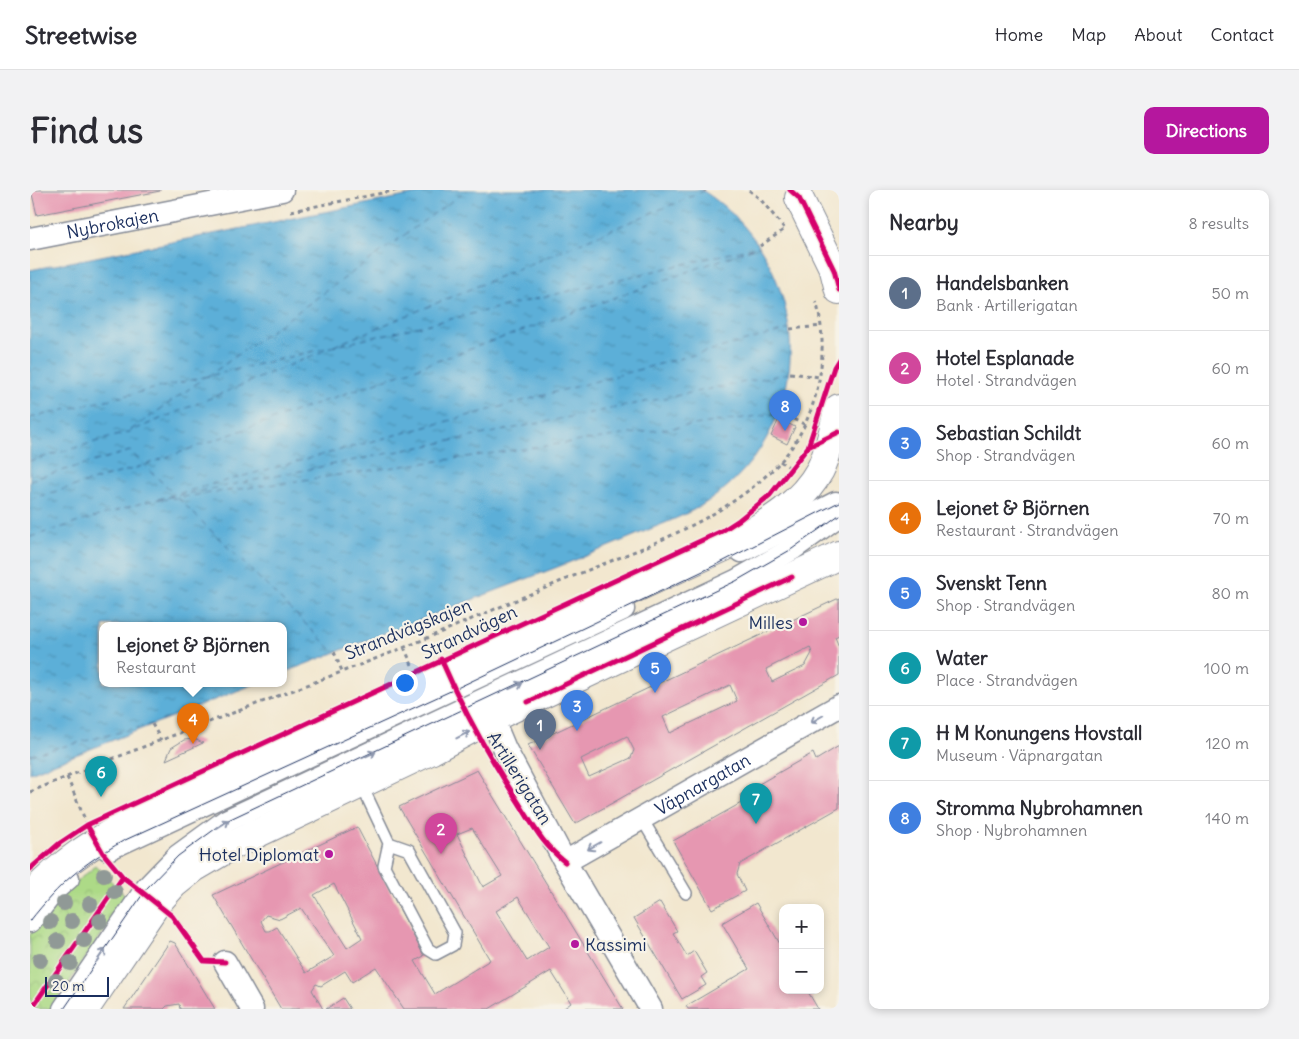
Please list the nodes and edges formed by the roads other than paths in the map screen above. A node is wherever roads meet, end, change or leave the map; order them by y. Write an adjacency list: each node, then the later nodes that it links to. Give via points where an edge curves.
1 (275, 191): 3 (street, Nybrokajen)
2 (794, 194): 4 (street, via 821,218); 5 (street, via 834,270)
3 (30, 239)
4 (839, 246)
5 (827, 294)
6 (839, 408): 7 (street)
7 (820, 465): 18 (street, Strandvägen, via 797,500 780,516 733,543 133,821 96,841 50,874)
8 (839, 502): 19 (street, via 464,685 123,841 77,870 55,889)
9 (839, 515): 22 (street, one-way to 9, via 148,888 178,856 226,821 736,581 792,549)
10 (839, 555): 12 (street)
11 (839, 706): 14 (street, Väpnargatan, one-way to 14)
12 (492, 718): 13 (street, one-way to 12); 16 (street, Artillerigatan)
13 (361, 784): 15 (lane); 23 (street, via 235,844 187,873 157,903)
14 (642, 819): 16 (street, Väpnargatan, one-way to 16); 17 (lane)
15 (389, 844): 15 (lane, via 384,866 428,949 436,954 453,945 455,933 410,850)
16 (565, 862): 21 (street, Artillerigatan)
17 (686, 893)
18 (30, 897)
19 (30, 921)
20 (225, 962): 24 (street)
21 (648, 1008)
22 (64, 1009)
23 (85, 1009)
24 (252, 1009)

